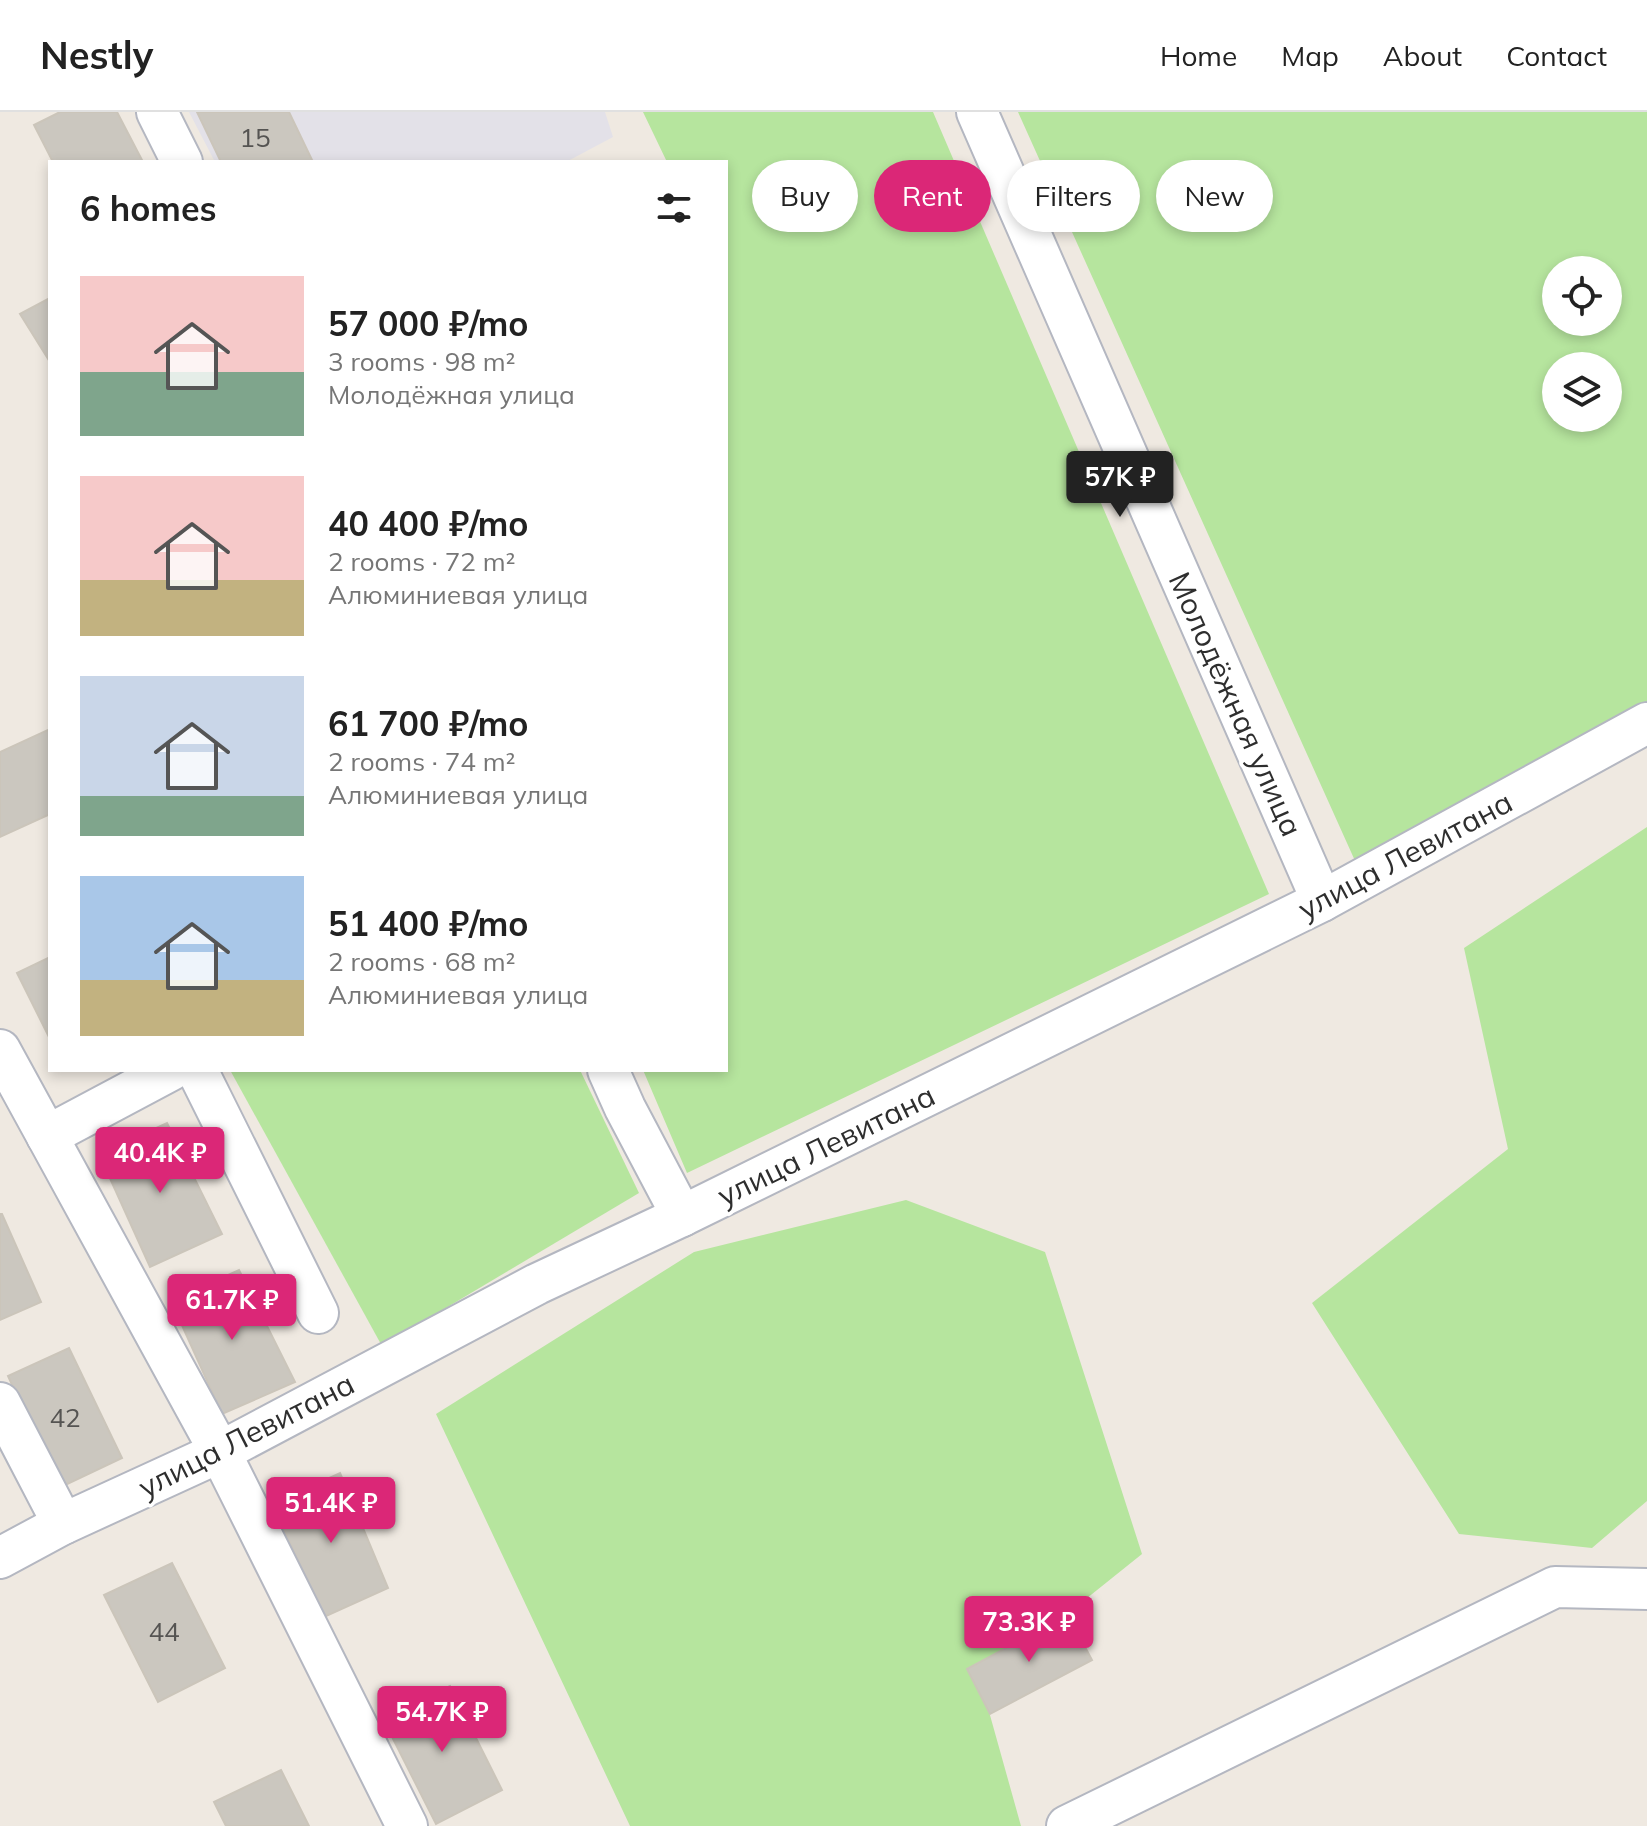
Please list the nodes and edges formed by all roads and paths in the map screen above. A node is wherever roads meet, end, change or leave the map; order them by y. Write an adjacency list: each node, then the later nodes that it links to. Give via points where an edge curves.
1 (157, 112): 3 (street)
2 (977, 112): 5 (street, Молодёжная улица)
3 (181, 160)
4 (1647, 723): 5 (street, улица Левитана)
5 (1322, 901): 11 (street, улица Левитана)
6 (0, 1050): 10 (street)
7 (167, 1072): 10 (street)
8 (198, 1072): 12 (street)
9 (609, 1072): 11 (street)
10 (47, 1136): 14 (street)
11 (682, 1216): 14 (street, улица Левитана, via 537,1284)
12 (318, 1313)
13 (0, 1403): 15 (street)
14 (220, 1452): 15 (street, улица Левитана); 18 (street)
15 (63, 1524): 16 (street, улица Левитана)
16 (0, 1558)
17 (1647, 1589): 19 (street, via 1555,1587)
18 (407, 1826)
19 (1067, 1826)

